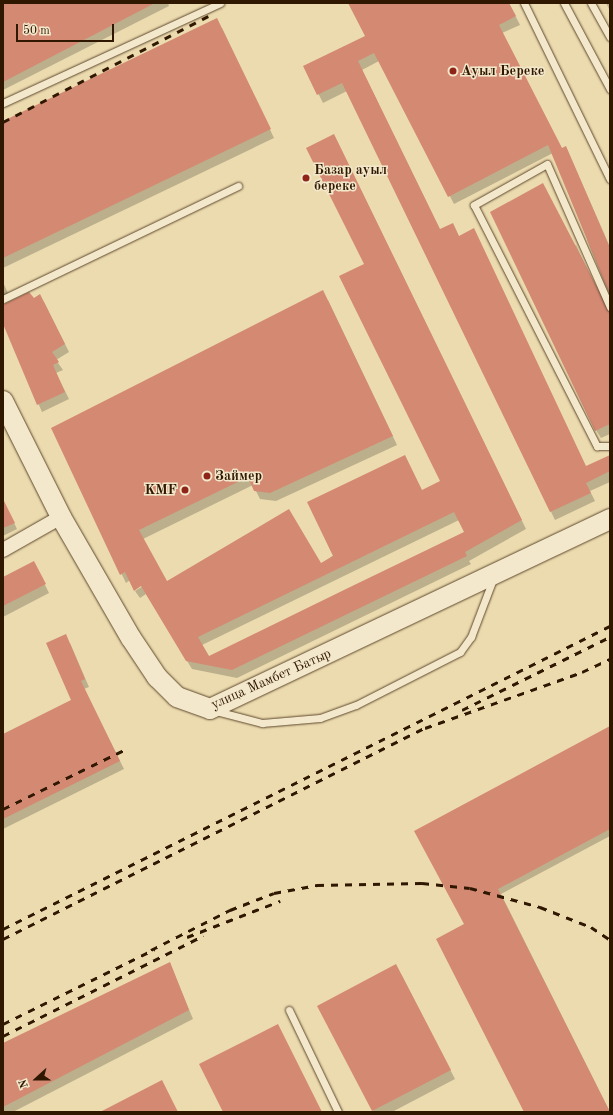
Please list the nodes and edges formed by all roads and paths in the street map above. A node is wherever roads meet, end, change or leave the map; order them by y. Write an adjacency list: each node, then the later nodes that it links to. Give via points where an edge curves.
1 (220, 3): 7 (lane)
2 (524, 3): 8 (lane)
3 (564, 3): 6 (lane)
4 (591, 3): 5 (lane)
5 (610, 38)
6 (610, 89)
7 (3, 103)
8 (610, 179)
9 (238, 186): 10 (lane)
10 (3, 299)
11 (610, 306): 13 (lane, via 546,164 474,205 597,446)
12 (3, 401): 14 (main road, улица Мамбет Батыр)
13 (610, 446)
14 (61, 517): 16 (street); 18 (main road, улица Мамбет Батыр, via 157,677 177,697)
15 (610, 519): 17 (main road, улица Мамбет Батыр)
16 (3, 550)
17 (495, 573): 18 (main road, улица Мамбет Батыр); 18 (lane, via 471,637 460,652 356,705 320,718 262,723)
18 (210, 710)
19 (289, 1010): 20 (lane)
20 (338, 1112)

